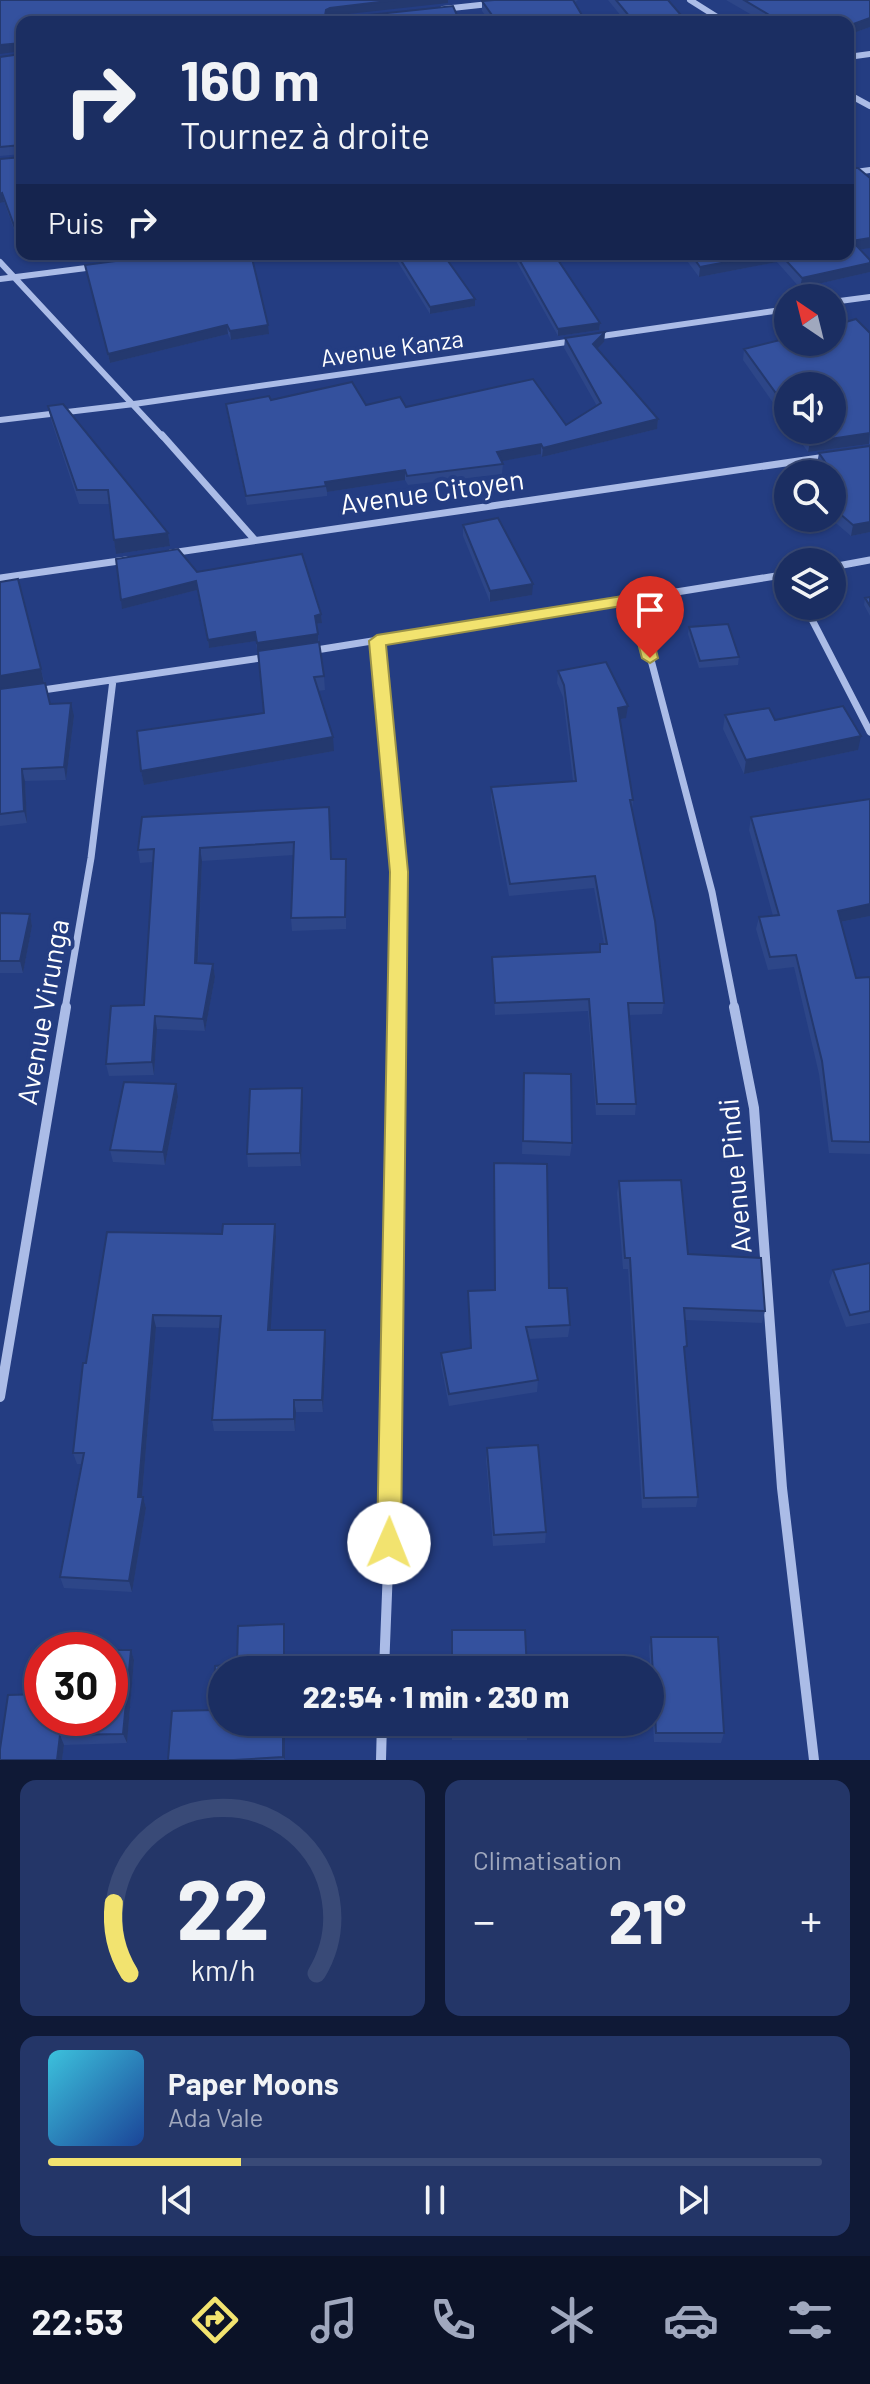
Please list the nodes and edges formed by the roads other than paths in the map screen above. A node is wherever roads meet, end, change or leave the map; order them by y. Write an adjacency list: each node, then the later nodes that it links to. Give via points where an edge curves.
1 (690, 0): 4 (street)
2 (493, 3): 3 (street)
3 (434, 10)
4 (715, 16)
5 (0, 262): 7 (street)
6 (104, 266): 7 (street)
7 (14, 277): 8 (street); 12 (street)
8 (0, 279)
9 (870, 297): 10 (street)
10 (846, 300)
11 (774, 311): 12 (street, Avenue Kanza)
12 (134, 404): 13 (street, Avenue Kanza); 15 (street)
13 (0, 420)
14 (841, 454): 15 (street, Avenue Citoyen)
15 (254, 539): 16 (street, Avenue Citoyen)
16 (161, 554)
17 (130, 560): 21 (street)
18 (870, 560): 19 (street)
19 (846, 564)
20 (774, 576): 22 (street)
21 (0, 578)
22 (635, 599): 24 (street); 34 (street, Avenue Pindi, via 712,892 754,1108 782,1488)
23 (812, 620): 29 (street)
24 (377, 641): 25 (street); 31 (street, via 399,872)
25 (299, 652)
26 (284, 654): 27 (street)
27 (113, 680): 28 (street); 30 (street, Avenue Virunga, via 91,858)
28 (28, 692)
29 (870, 732)
30 (0, 1397)
31 (385, 1656)
32 (382, 1736): 33 (street)
33 (381, 1760)
34 (814, 1760)

